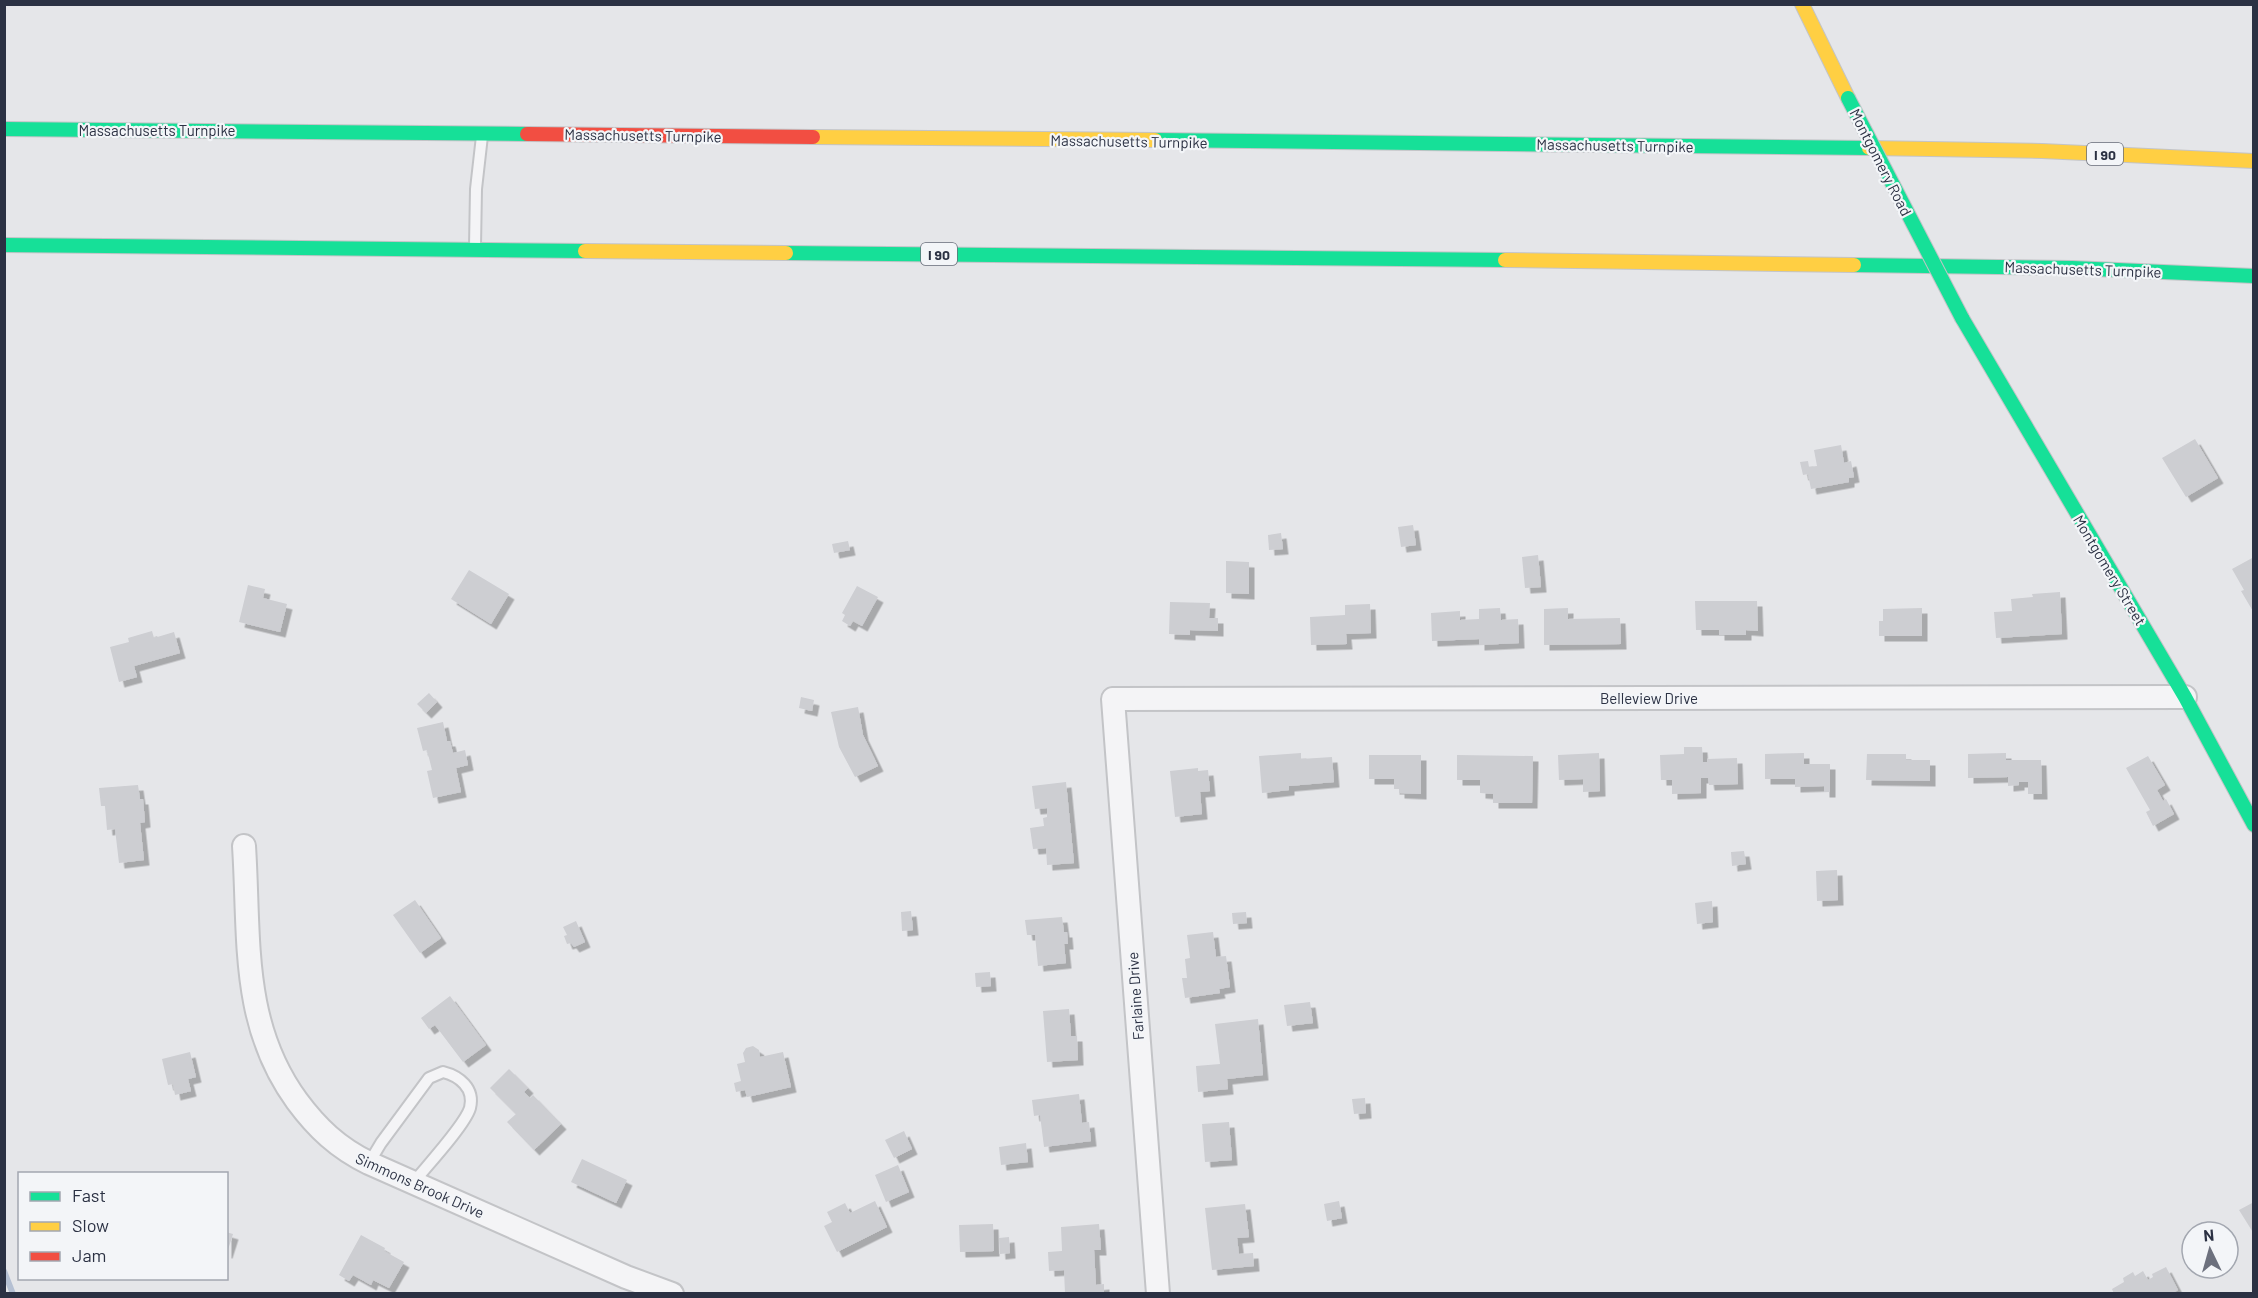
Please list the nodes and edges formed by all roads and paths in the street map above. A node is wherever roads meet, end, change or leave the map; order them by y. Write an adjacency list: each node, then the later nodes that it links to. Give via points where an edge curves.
1 (1802, 4): 8 (main road, Montgomery Road, bridge)
2 (4, 129): 3 (main road, Massachusetts Turnpike / I 90)
3 (482, 132): 4 (main road, Massachusetts Turnpike / I 90, via 2042,150); 6 (lane)
4 (2253, 161)
5 (4, 245): 6 (main road, Massachusetts Turnpike / I 90)
6 (475, 250): 7 (main road, Massachusetts Turnpike / I 90, via 2061,268)
7 (2253, 276)
8 (1962, 318): 9 (main road, Montgomery Street)
9 (2185, 697): 10 (street, Belleview Drive); 11 (main road, Montgomery Street)
10 (1113, 699): 16 (street, Farlaine Drive)
11 (2253, 825)
12 (244, 846): 13 (street, Simmons Brook Drive, via 251,971 262,1036 282,1078 313,1122 350,1154)
13 (369, 1163): 14 (street, Simmons Brook Drive); 14 (lane, via 429,1078 443,1072 458,1076 468,1089 470,1107)
14 (413, 1183): 15 (street, Simmons Brook Drive, via 626,1277)
15 (672, 1293)
16 (1158, 1293)

